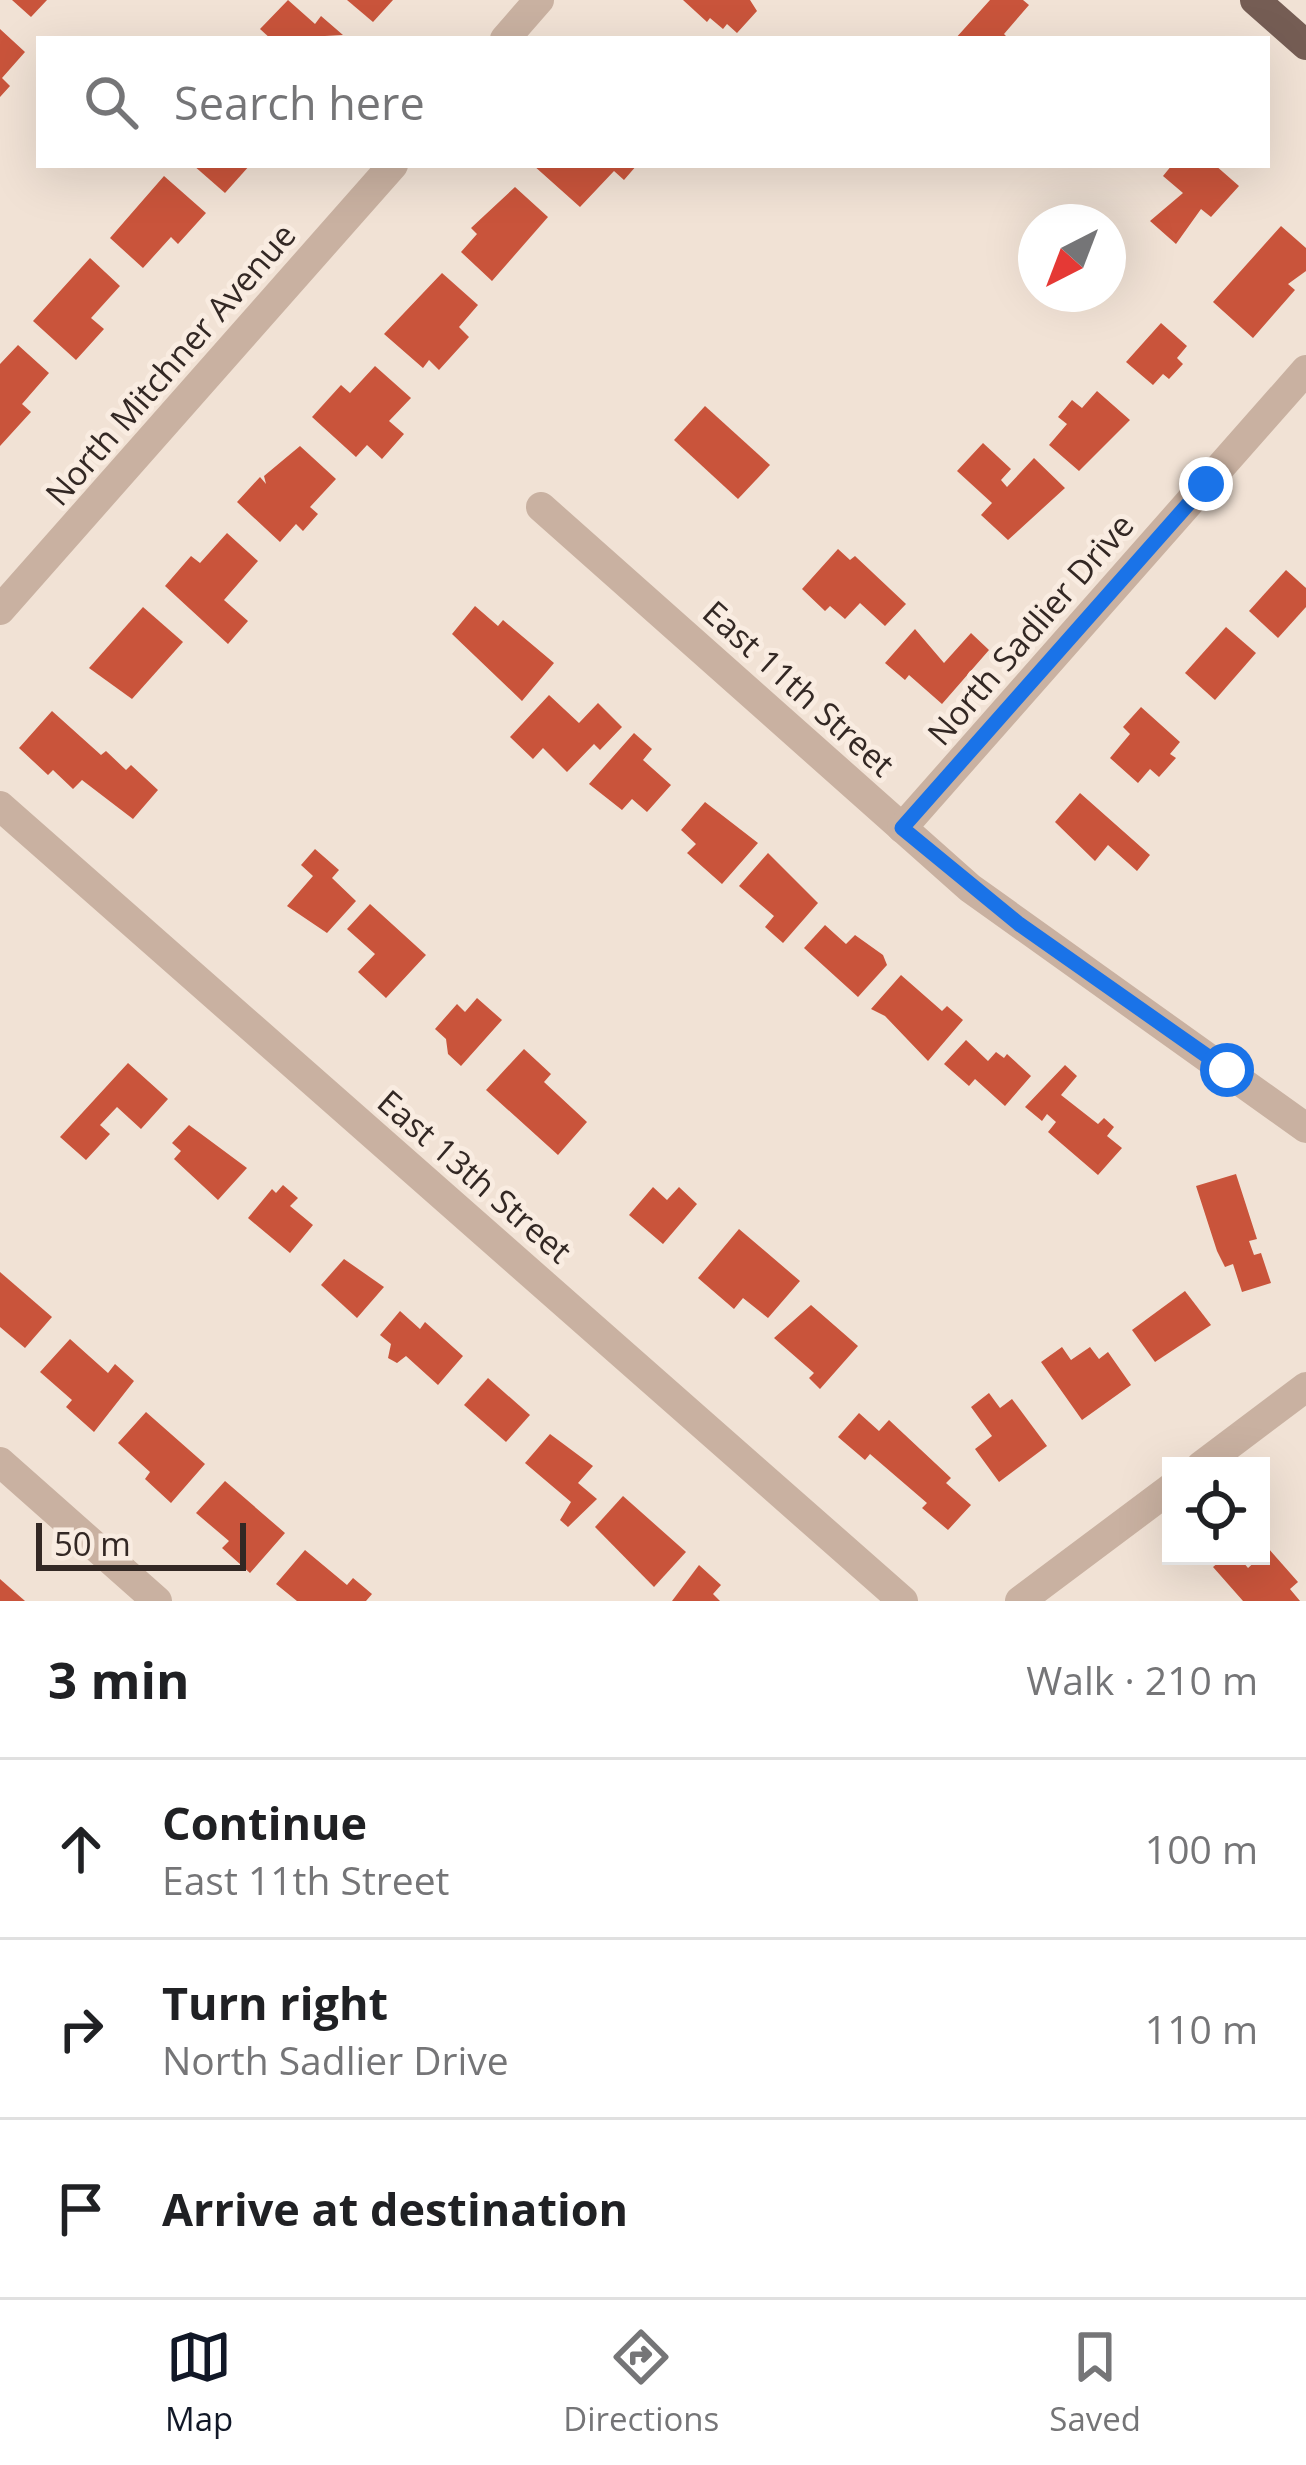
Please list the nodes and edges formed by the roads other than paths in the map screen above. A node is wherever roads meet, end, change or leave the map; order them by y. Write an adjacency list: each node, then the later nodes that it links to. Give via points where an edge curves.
1 (539, 0): 3 (street)
2 (1255, 0): 4 (main road)
3 (508, 36)
4 (1306, 45)
5 (390, 168): 8 (street, North Mitchner Avenue)
6 (1306, 370): 10 (street, North Sadlier Drive)
7 (541, 507): 10 (street, East 11th Street)
8 (0, 610)
9 (0, 806): 17 (street, East 13th Street)
10 (902, 828): 11 (street, East 11th Street, via 1003,912)
11 (1306, 1128)
12 (1306, 1388): 13 (street)
13 (1213, 1457)
14 (0, 1462): 16 (street)
15 (1162, 1495): 18 (street)
16 (157, 1601)
17 (903, 1601)
18 (1020, 1601)

